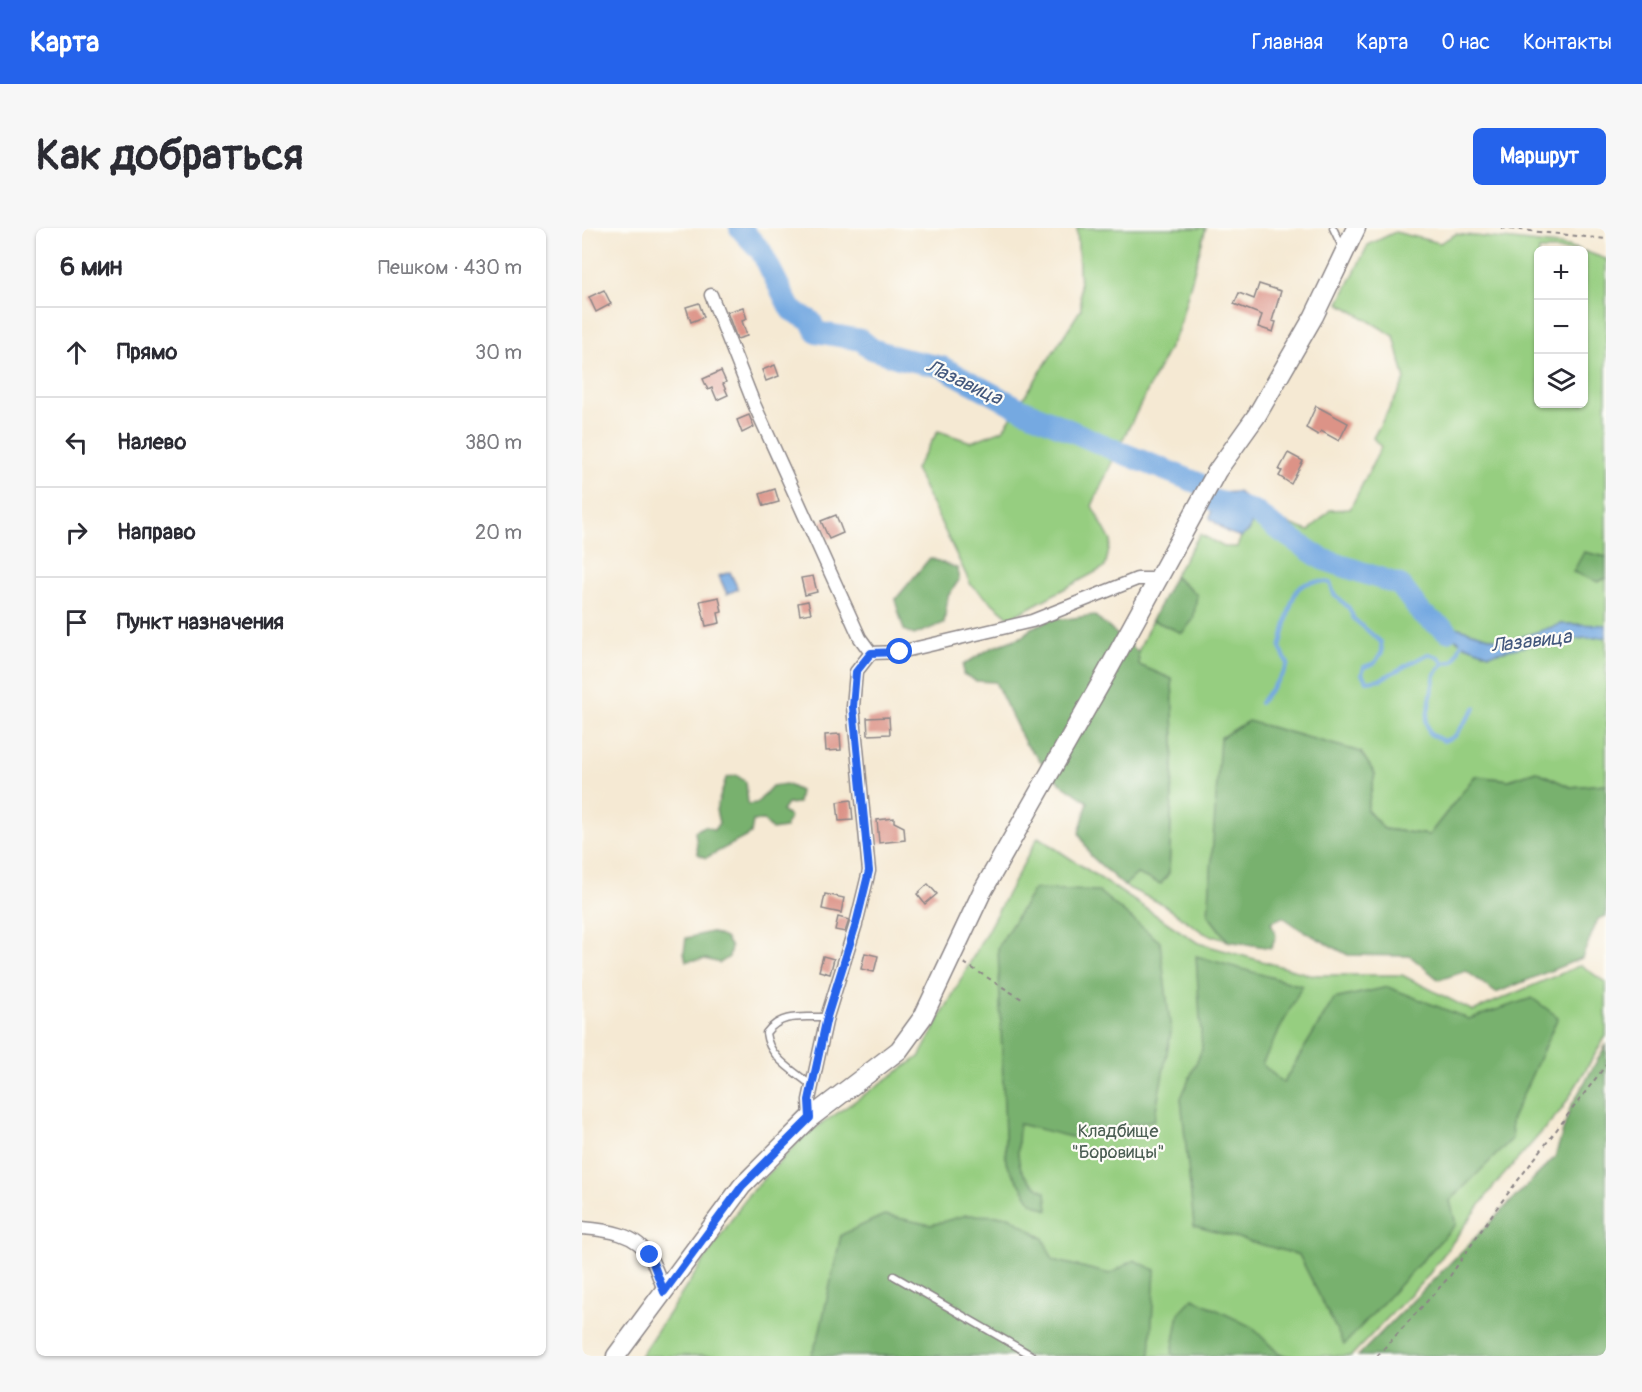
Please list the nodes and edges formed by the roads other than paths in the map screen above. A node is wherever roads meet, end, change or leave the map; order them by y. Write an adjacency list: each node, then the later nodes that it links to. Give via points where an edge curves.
1 (1333, 228): 3 (lane)
2 (1356, 228): 3 (street)
3 (1344, 253): 5 (street, via 1308,326 1257,415 1217,471)
4 (711, 294): 6 (street, via 754,404 860,638)
5 (1158, 579): 6 (street, via 1137,579 1032,621 900,652); 9 (street, via 982,892 923,1017 899,1050)
6 (871, 653): 7 (street, via 856,672 853,707 869,871)
7 (827, 1017): 8 (street); 8 (lane, via 788,1018 774,1022 766,1033 768,1045 779,1059)
8 (812, 1086): 9 (street)
9 (810, 1118): 12 (street, via 742,1186)
10 (582, 1228): 12 (street, via 628,1236 650,1255)
11 (894, 1276): 14 (lane)
12 (664, 1292): 13 (street)
13 (616, 1356)
14 (1033, 1356)

